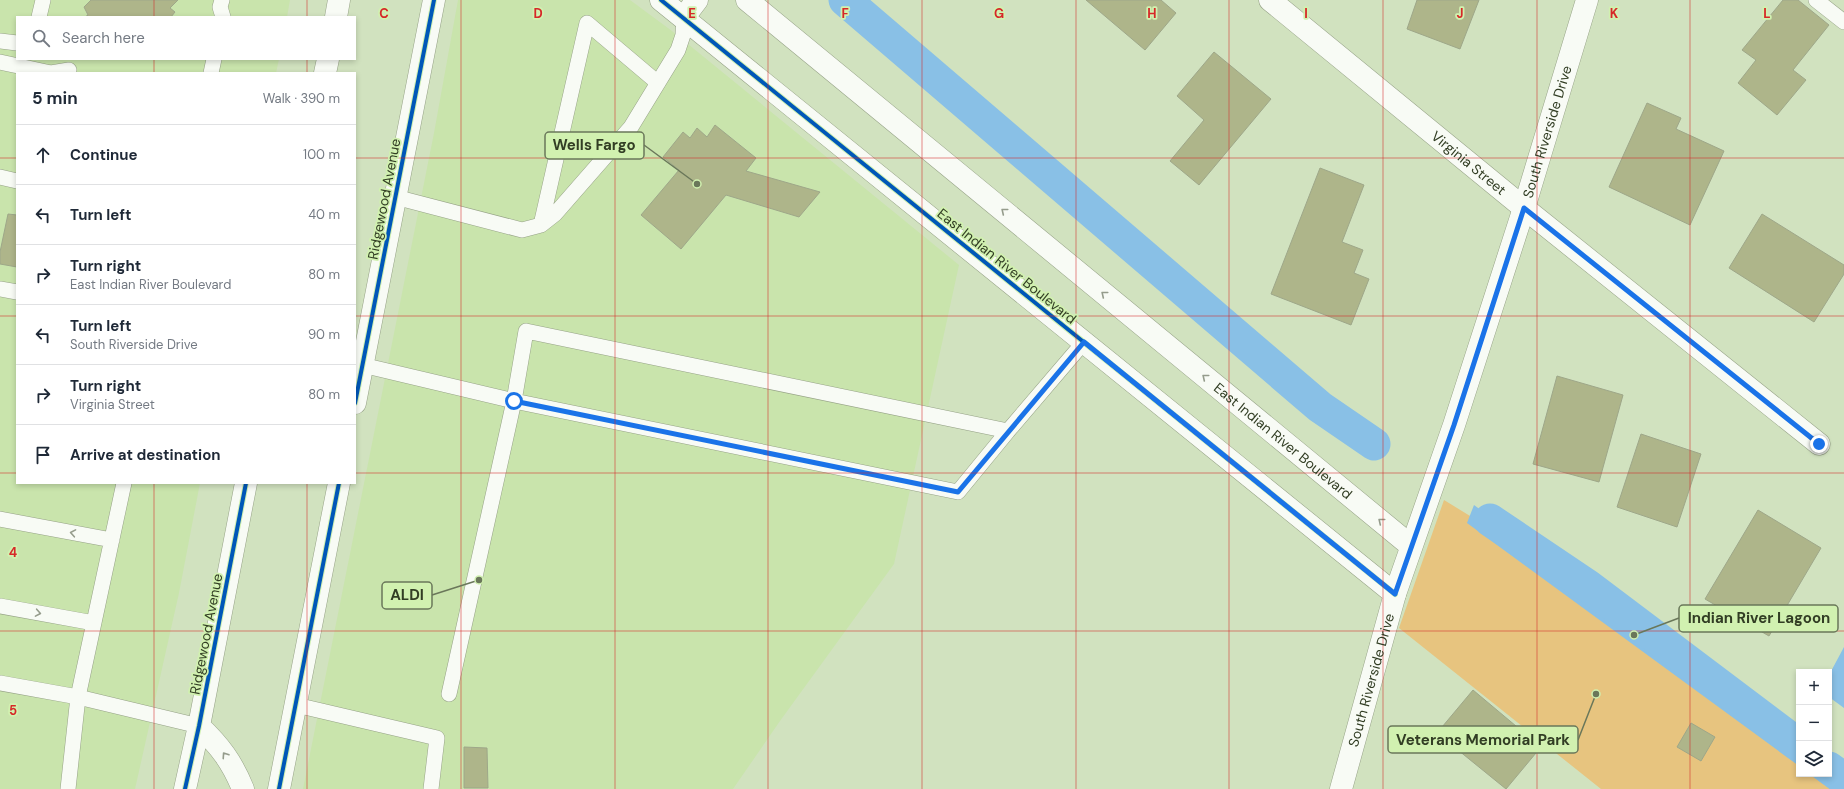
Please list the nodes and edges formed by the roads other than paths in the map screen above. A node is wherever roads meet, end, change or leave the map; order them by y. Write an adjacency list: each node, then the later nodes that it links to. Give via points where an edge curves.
1 (43, 0): 11 (lane)
2 (222, 0): 12 (lane, via 220,7)
3 (339, 0): 13 (street)
4 (434, 0): 29 (street, Ridgewood Avenue)
5 (661, 0): 14 (street, East Indian River Boulevard)
6 (697, 0): 14 (street)
7 (747, 0): 45 (street, East Indian River Boulevard, one-way to 7)
8 (1270, 0): 30 (street, Virginia Street)
9 (1587, 0): 30 (street, South Riverside Drive)
10 (1816, 0): 15 (lane)
11 (39, 16)
12 (224, 16)
13 (336, 16)
14 (684, 17): 26 (lane, via 683,36 678,50); 34 (street, East Indian River Boulevard)
15 (1844, 22)
16 (0, 41): 17 (lane)
17 (16, 43)
18 (214, 60): 24 (lane)
19 (328, 60): 25 (street)
20 (0, 62): 22 (lane)
21 (68, 67): 23 (lane)
22 (46, 72)
23 (54, 72)
24 (211, 72)
25 (325, 72)
26 (658, 83): 31 (lane, via 631,127 555,214); 31 (lane, via 587,23)
27 (0, 177): 28 (lane)
28 (16, 181)
29 (395, 197): 31 (lane, via 522,230); 35 (street, Ridgewood Avenue)
30 (1524, 208): 39 (street, Virginia Street); 45 (street, South Riverside Drive, via 1454,425)
31 (541, 225)
32 (0, 289): 33 (lane)
33 (16, 292)
34 (1084, 342): 38 (lane); 46 (street, East Indian River Boulevard)
35 (362, 365): 36 (street, Ridgewood Avenue); 37 (lane)
36 (356, 397)
37 (514, 401): 38 (lane, via 958,492); 38 (lane, via 526,331); 50 (lane)
38 (1008, 431)
39 (1819, 444)
40 (124, 484): 44 (lane)
41 (246, 484): 53 (street, Ridgewood Avenue)
42 (339, 484): 52 (street)
43 (0, 519): 44 (lane, one-way to 43)
44 (112, 540): 48 (lane)
45 (1411, 546): 46 (street, South Riverside Drive)
46 (1395, 594): 59 (street, South Riverside Drive)
47 (0, 606): 48 (lane, one-way to 48)
48 (94, 623): 51 (lane)
49 (0, 683): 51 (lane)
50 (449, 694)
51 (78, 697): 53 (lane); 54 (lane)
52 (296, 705): 57 (street); 58 (lane, via 437,738)
53 (199, 726): 55 (street, Ridgewood Avenue); 56 (street, one-way to 53, via 235,768 219,746)
54 (68, 789)
55 (185, 789)
56 (243, 789)
57 (279, 789)
58 (431, 789)
59 (1341, 789)

